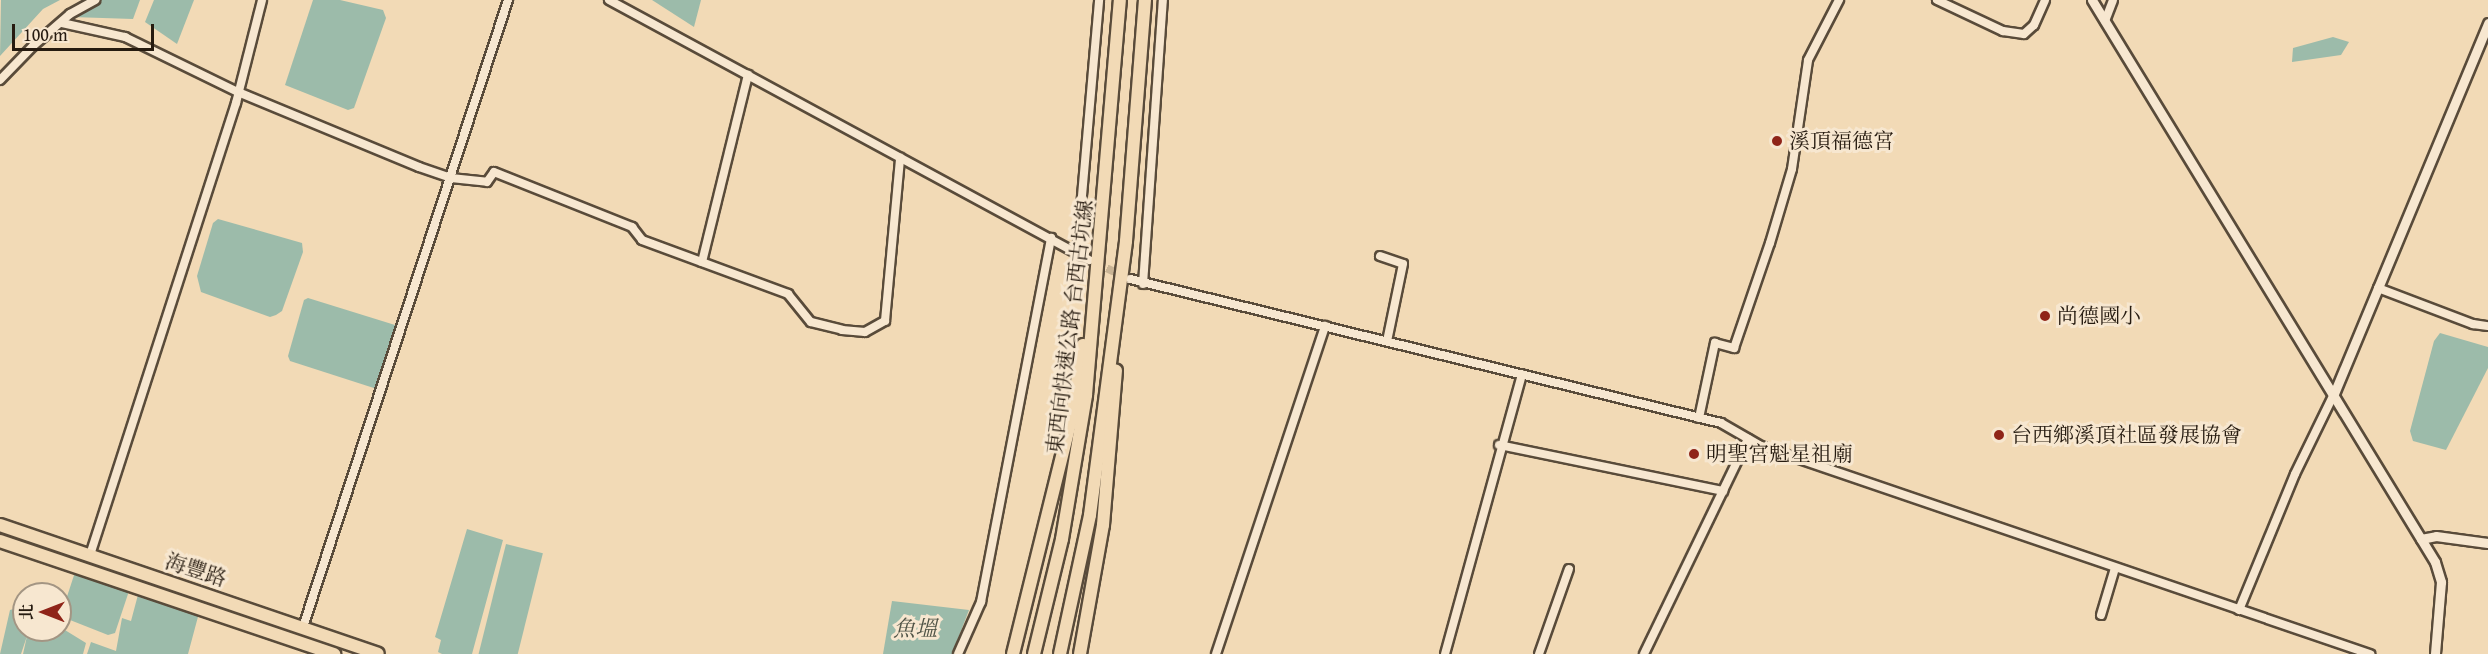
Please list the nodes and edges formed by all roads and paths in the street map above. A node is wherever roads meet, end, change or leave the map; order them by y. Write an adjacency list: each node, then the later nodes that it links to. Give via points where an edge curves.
1 (95, 0): 15 (street)
2 (262, 0): 19 (street)
3 (508, 0): 21 (street)
4 (609, 0): 17 (street)
5 (1099, 0): 25 (street)
6 (1120, 0): 24 (main road, 東西向快速公路 台西古坑線)
7 (1145, 0): 23 (main road, 東西向快速公路 台西古坑線)
8 (1163, 0): 30 (street)
9 (1839, 0): 37 (street, via 1808,60 1792,169 1770,243 1734,348 1714,343)
10 (1937, 0): 11 (street, via 2003,31 2024,34 2034,25)
11 (2045, 0)
12 (2092, 0): 14 (street)
13 (2113, 0): 14 (street)
14 (2105, 21): 36 (street)
15 (62, 23): 18 (street); 19 (street, via 125,37)
16 (2488, 23): 31 (street)
17 (748, 75): 20 (street); 28 (street)
18 (0, 80)
19 (238, 92): 21 (street); 45 (street)
20 (900, 158): 22 (street); 28 (street, via 885,321 879,327 865,332 811,322 789,294)
21 (451, 178): 28 (street, via 488,182 494,172 632,228 642,240); 50 (street)
22 (1051, 238): 25 (street); 53 (street, via 981,602)
23 (1126, 241): 56 (main road, 東西向快速公路 台西古坑線, via 1089,515); 57 (main road, via 1103,525)
24 (1101, 243): 54 (main road, via 1071,419); 55 (main road, 東西向快速公路 台西古坑線, via 1086,394 1062,539)
25 (1077, 253): 27 (street)
26 (1380, 256): 34 (street, via 1403,264)
27 (1089, 260)
28 (702, 262)
29 (1130, 279): 30 (street)
30 (1143, 284): 32 (street)
31 (2378, 288): 33 (street, via 2473,324); 36 (street)
32 (1325, 326): 34 (street); 58 (street)
33 (2488, 326)
34 (1387, 341): 35 (street)
35 (1522, 374): 37 (street); 39 (street)
36 (2333, 396): 42 (street); 48 (street, via 2295,474)
37 (1699, 418): 38 (street, via 1721,423)
38 (1748, 439): 40 (street); 46 (street)
39 (1499, 445): 40 (street); 59 (street)
40 (1723, 490): 61 (street)
41 (0, 525): 45 (main road, 海豐路)
42 (2421, 539): 44 (street, via 2436,536); 63 (street, via 2441,582)
43 (0, 541): 51 (main road, 海豐路)
44 (2488, 543)
45 (90, 555): 50 (main road, 海豐路)
46 (2115, 568): 48 (street); 49 (street)
47 (1569, 569): 60 (street)
48 (2239, 610): 62 (street)
49 (2101, 615)
50 (303, 627): 52 (main road, 海豐路)
51 (334, 654)
52 (378, 654)
53 (958, 654)
54 (1013, 654)
55 (1034, 654)
56 (1060, 654)
57 (1080, 654)
58 (1216, 654)
59 (1445, 654)
60 (1539, 654)
61 (1644, 654)
62 (2370, 654)
63 (2434, 654)

